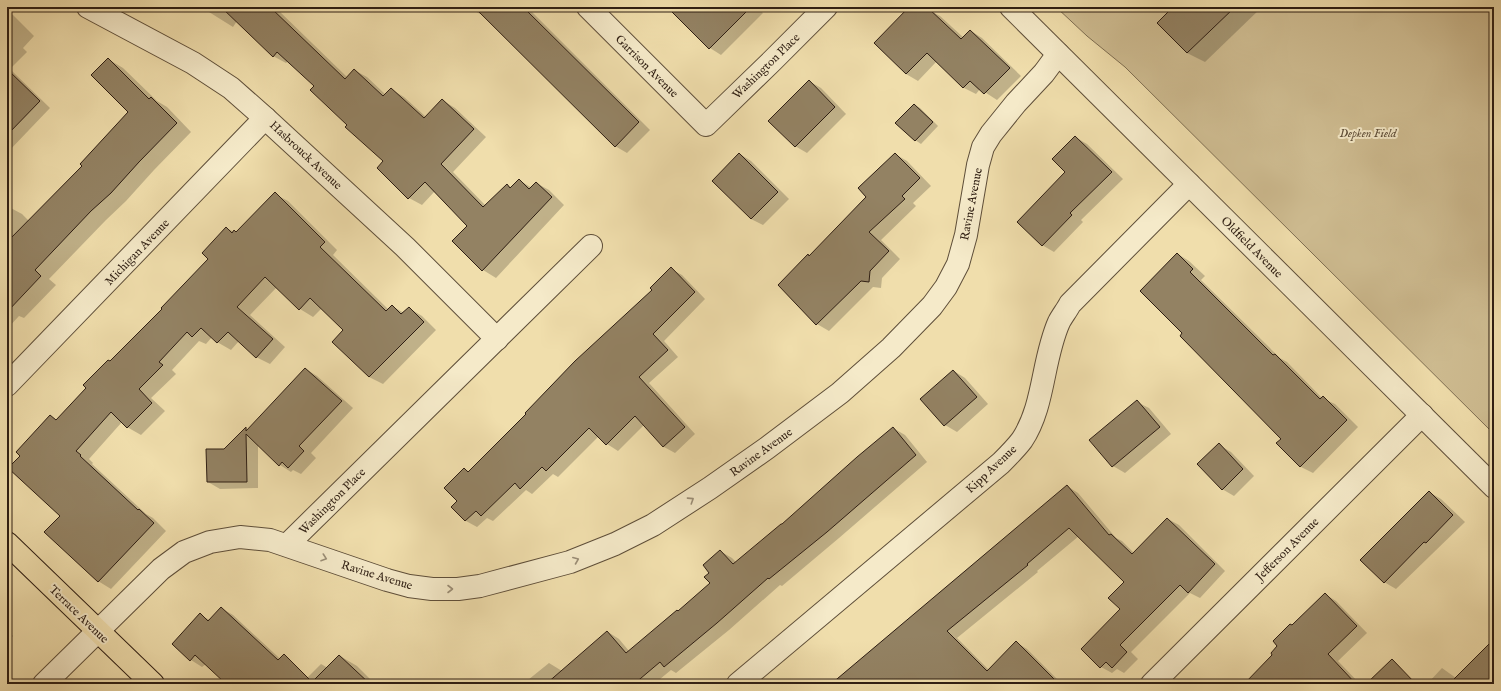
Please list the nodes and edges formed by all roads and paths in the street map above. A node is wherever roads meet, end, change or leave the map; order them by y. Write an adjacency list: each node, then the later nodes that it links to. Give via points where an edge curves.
1 (88, 7): 6 (street, Hasbrouck Avenue, via 193,64 231,88)
2 (588, 7): 7 (street, Garrison Avenue)
3 (826, 7): 7 (street, Washington Place)
4 (1011, 7): 5 (street, Oldfield Avenue)
5 (1058, 54): 8 (street, Oldfield Avenue); 15 (street, Ravine Avenue, one-way to 5, via 408,586 432,589 458,588 480,586 570,562 653,525 767,448 840,393 891,348 932,306 958,264 983,147)
6 (265, 118): 10 (street, Hasbrouck Avenue, via 405,247); 11 (street, Michigan Avenue)
7 (706, 125)
8 (1189, 184): 12 (street, Oldfield Avenue); 19 (street, Kipp Avenue, via 1070,304 1059,322 1035,411 1022,440 1002,463)
9 (591, 246): 10 (street, Washington Place)
10 (497, 339): 15 (street, Washington Place)
11 (7, 384)
12 (1422, 415): 13 (street, Oldfield Avenue); 20 (street, Jefferson Avenue)
13 (1494, 487)
14 (7, 543): 16 (main road, Terrace Avenue)
15 (288, 545): 16 (street, via 240,537 210,542 184,552 161,569)
16 (98, 632): 17 (street); 18 (main road, Terrace Avenue)
17 (44, 684)
18 (152, 684)
19 (738, 684)
20 (1152, 684)

